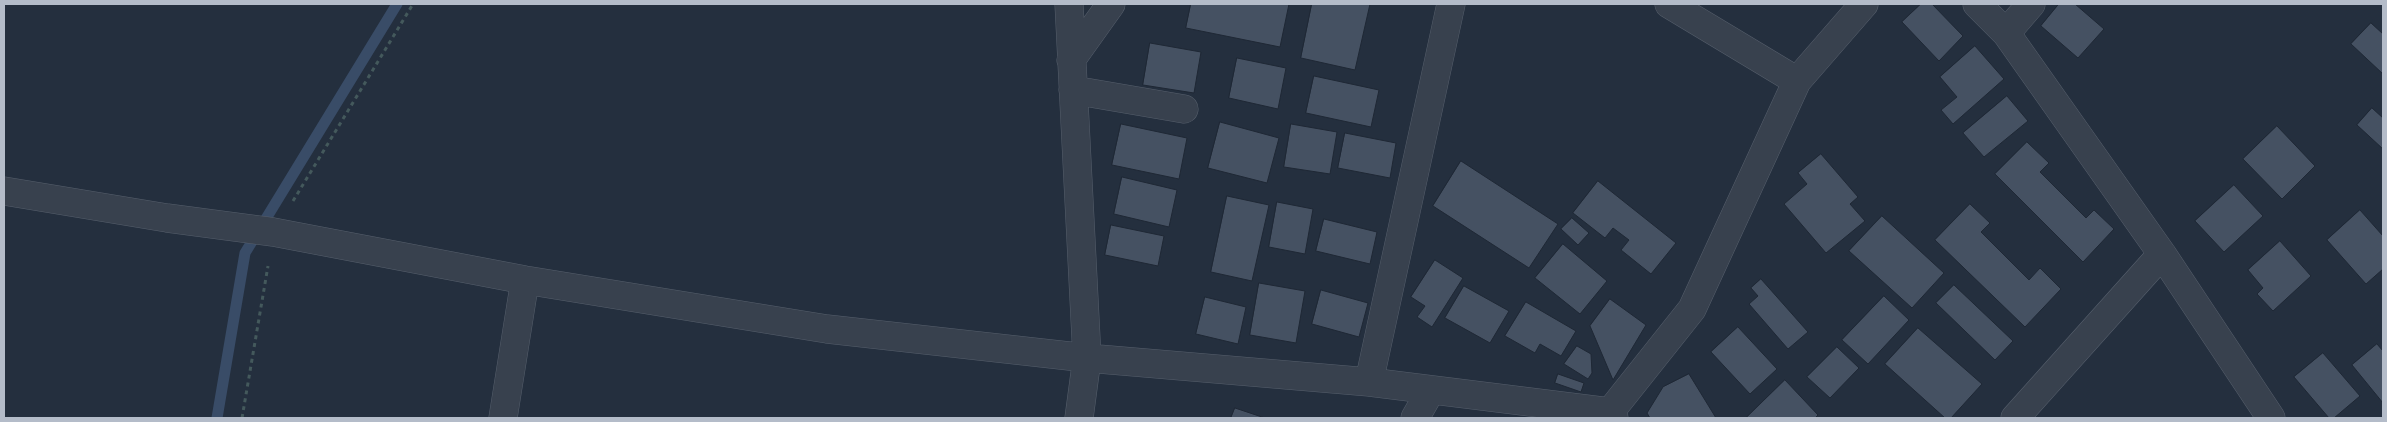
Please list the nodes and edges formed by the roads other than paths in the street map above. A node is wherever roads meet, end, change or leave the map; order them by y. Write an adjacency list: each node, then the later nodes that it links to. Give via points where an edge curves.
1 (1069, 4): 9 (street)
2 (1111, 4): 9 (street)
3 (1451, 4): 17 (street)
4 (1669, 4): 10 (street)
5 (1864, 4): 10 (street)
6 (1977, 4): 8 (street)
7 (2031, 4): 8 (street)
8 (2006, 33): 14 (street)
9 (1072, 60): 11 (street)
10 (1797, 81): 19 (street, via 1692,309)
11 (1073, 90): 12 (street); 16 (street)
12 (1184, 109)
13 (4, 191): 15 (street, via 274,232)
14 (2162, 254): 23 (street); 24 (street)
15 (525, 280): 16 (street, via 827,329); 20 (street)
16 (1087, 358): 17 (street); 21 (street)
17 (1369, 382): 18 (street)
18 (1431, 390): 19 (street); 22 (street)
19 (1612, 415)
20 (503, 418)
21 (1079, 418)
22 (1415, 418)
23 (2015, 418)
24 (2271, 418)

